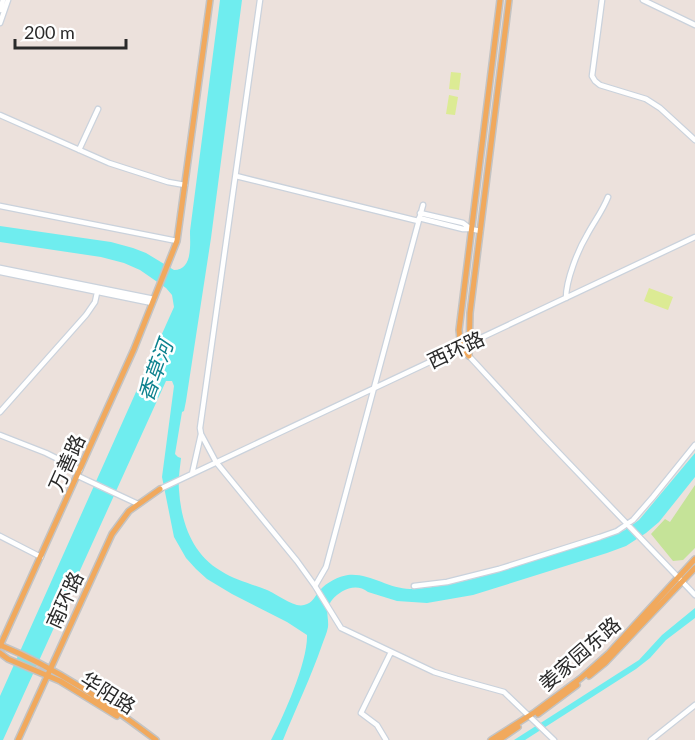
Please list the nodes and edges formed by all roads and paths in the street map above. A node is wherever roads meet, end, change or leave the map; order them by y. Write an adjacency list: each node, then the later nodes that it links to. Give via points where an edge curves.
1 (5, 0): 8 (street); 9 (street)
2 (208, 0): 16 (main road, 万善路)
3 (260, 0): 15 (street)
4 (500, 0): 21 (main road)
5 (509, 0): 22 (main road)
6 (602, 0): 13 (street, via 592,76 595,81 646,99)
7 (643, 0): 10 (street)
8 (0, 10)
9 (0, 23)
10 (695, 25)
11 (98, 109): 14 (street)
12 (0, 116): 14 (street)
13 (695, 140)
14 (79, 150): 16 (street)
15 (236, 176): 20 (street); 34 (street)
16 (185, 185): 24 (main road, 万善路)
17 (608, 197): 27 (street, via 585,238)
18 (423, 205): 20 (street)
19 (0, 206): 24 (street)
20 (419, 217): 21 (street); 32 (street)
21 (471, 229): 22 (street); 30 (main road, via 459,330)
22 (480, 231): 29 (main road)
23 (695, 237): 27 (street, 西环路)
24 (177, 241): 28 (main road, 万善路)
25 (0, 270): 26 (street)
26 (98, 290): 28 (street); 33 (street, via 86,315)
27 (566, 298): 29 (street, 西环路)
28 (153, 301): 38 (main road, 万善路)
29 (468, 344): 30 (street, 西环路); 31 (main road)
30 (461, 347): 31 (main road); 32 (street, 西环路)
31 (469, 356): 42 (street)
32 (373, 389): 37 (street, 西环路); 48 (street, via 326,567)
33 (0, 412)
34 (201, 434): 37 (street); 39 (street)
35 (0, 435): 38 (street, via 46,453)
36 (695, 445): 42 (street)
37 (216, 462): 39 (street); 48 (street)
38 (79, 473): 41 (street); 44 (main road, 万善路)
39 (192, 474): 40 (street)
40 (160, 489): 41 (main road, 南环路)
41 (138, 504): 54 (main road, 南环路, via 112,534)
42 (628, 525): 47 (street); 49 (street, via 499,569)
43 (0, 537): 44 (street)
44 (41, 557): 51 (main road, 万善路)
45 (695, 559): 47 (main road)
46 (695, 568): 47 (main road)
47 (680, 579): 50 (street); 57 (main road, 姜家园东路, via 605,663)
48 (315, 586): 52 (street, via 341,628)
49 (414, 586)
50 (695, 595)
51 (0, 646): 54 (main road)
52 (391, 652): 57 (street, via 434,672 504,692); 60 (street, via 361,713 377,725)
53 (0, 653): 55 (main road, 华阳路)
54 (51, 668): 55 (main road, 南环路); 59 (main road)
55 (47, 676): 58 (main road, 南环路); 59 (main road, 华阳路)
56 (695, 705): 64 (street)
57 (533, 718): 61 (main road, 姜家园东路); 62 (main road, 姜家园东路); 63 (street)
58 (18, 740)
59 (154, 740)
60 (386, 740)
61 (491, 740)
62 (499, 740)
63 (554, 740)
64 (651, 740)

